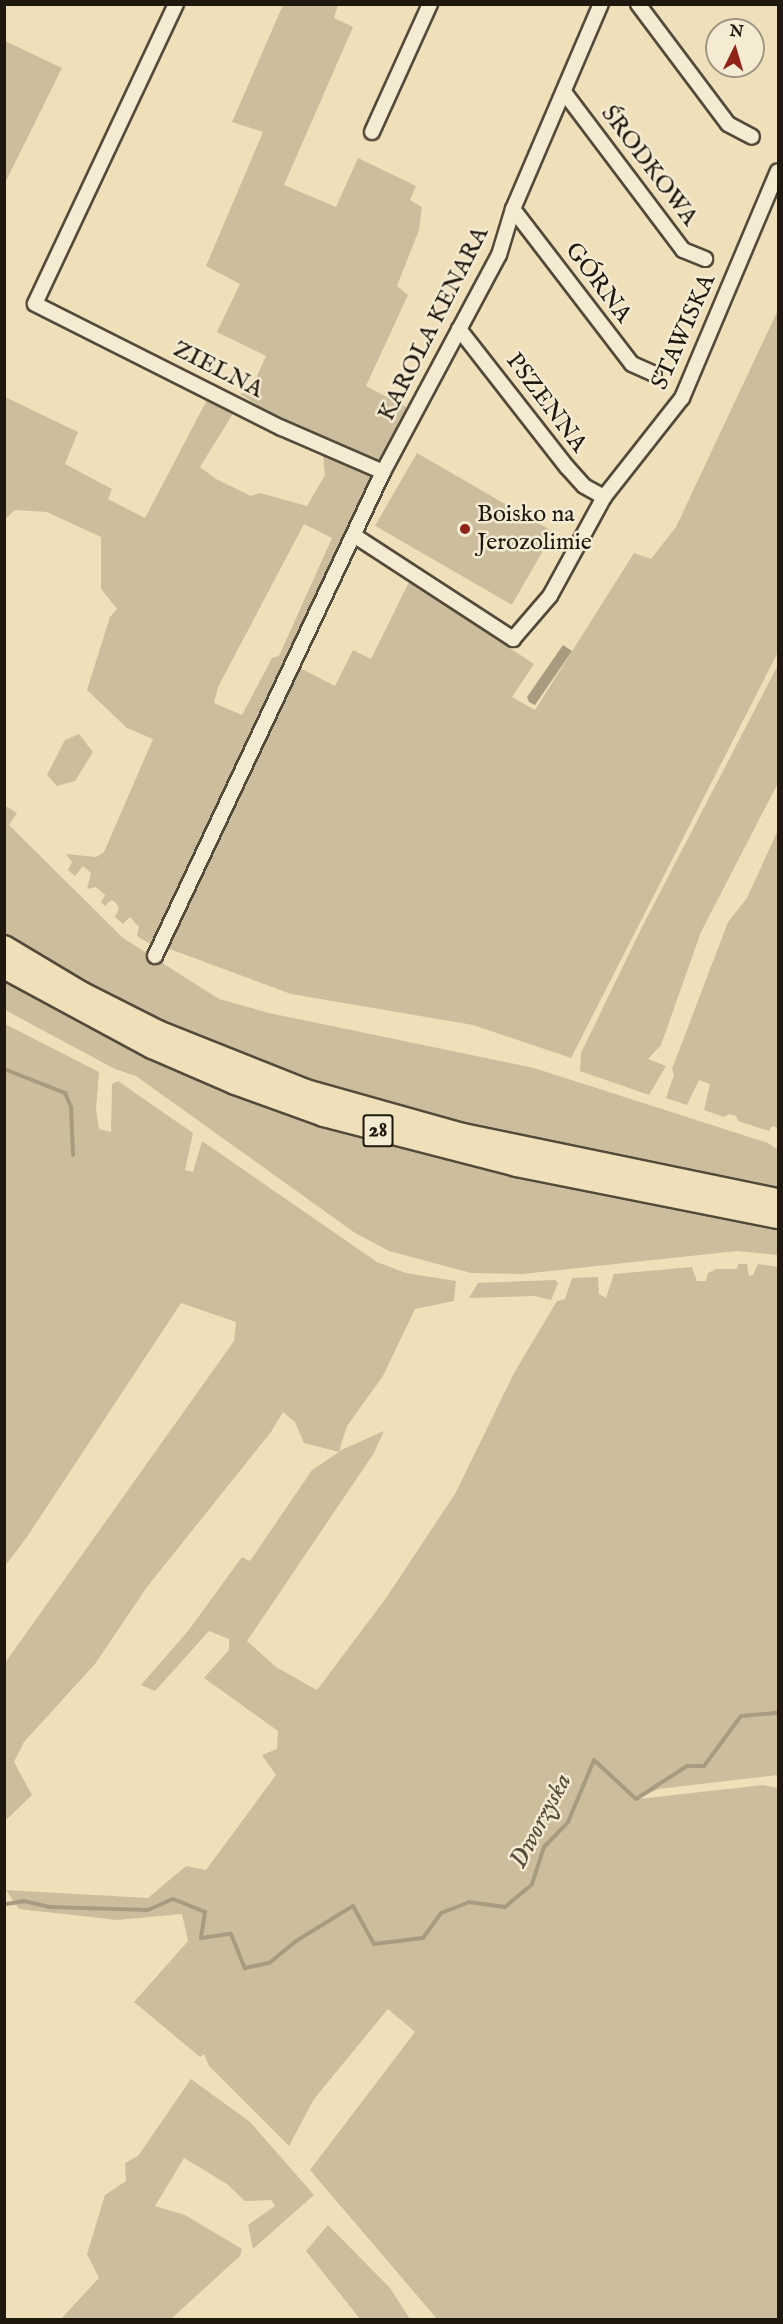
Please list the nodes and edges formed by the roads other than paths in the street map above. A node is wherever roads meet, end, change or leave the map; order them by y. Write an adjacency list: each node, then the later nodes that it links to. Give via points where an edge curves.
1 (176, 4): 13 (street, ZIELNA, via 35,304 282,428)
2 (430, 4): 6 (street)
3 (601, 4): 5 (street, KAROLA KENARA)
4 (638, 4): 7 (street, via 728,124)
5 (564, 92): 9 (street, KAROLA KENARA); 10 (street, ŚRODKOWA, via 684,250)
6 (372, 132)
7 (752, 137)
8 (778, 171): 14 (street, STAWISKA, via 682,398)
9 (513, 209): 11 (street, KAROLA KENARA, via 499,255); 12 (street, GÓRNA, via 632,364)
10 (705, 259)
11 (459, 329): 13 (street, KAROLA KENARA); 14 (street, PSZENNA, via 567,467 584,486)
12 (654, 374)
13 (383, 472): 15 (street, KAROLA KENARA)
14 (604, 497): 15 (street, STAWISKA, via 550,596 513,639)
15 (354, 537): 17 (street, KAROLA KENARA)
16 (4, 947): 19 (main road, 28, via 81,993 158,1032 316,1095 463,1135)
17 (155, 956)
18 (4, 967): 20 (main road, 28, via 146,1045 324,1115 517,1165)
19 (778, 1200)
20 (778, 1217)

